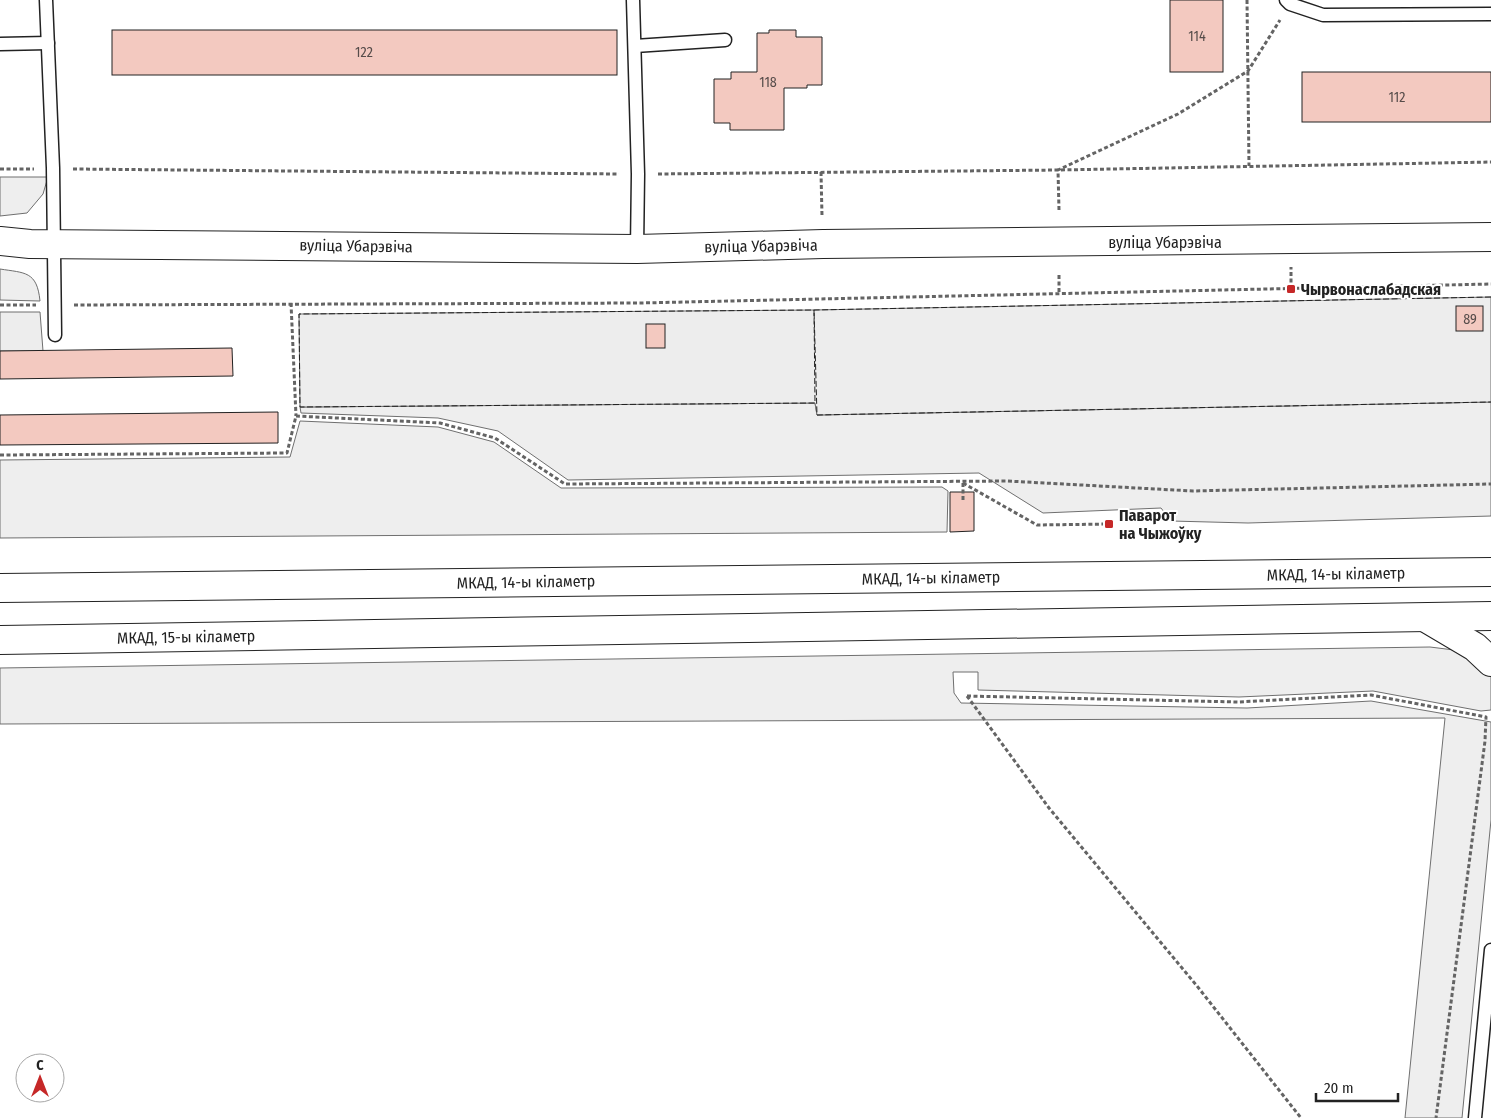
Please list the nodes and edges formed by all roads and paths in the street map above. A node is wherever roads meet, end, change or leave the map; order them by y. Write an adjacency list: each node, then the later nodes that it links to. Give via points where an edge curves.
1 (46, 0): 8 (lane)
2 (633, 0): 9 (lane)
3 (1247, 0): 10 (path)
4 (1288, 2): 5 (lane, via 1323,15); 10 (path)
5 (1491, 14)
6 (725, 40): 9 (lane)
7 (0, 44): 8 (lane)
8 (48, 44): 13 (lane)
9 (635, 46): 17 (lane)
10 (1248, 71): 12 (path); 15 (path, via 1178,114)
11 (1491, 162): 12 (path)
12 (1249, 166): 15 (path)
13 (53, 168): 14 (path); 17 (path); 21 (lane)
14 (0, 169)
15 (1058, 170): 16 (path); 18 (path)
16 (821, 172): 17 (path); 22 (path)
17 (638, 174): 24 (lane)
18 (1059, 210)
19 (1491, 237): 22 (main road, вуліца Убарэвіча)
20 (0, 241): 21 (main road, вуліца Убарэвіча)
21 (42, 244): 23 (main road, вуліца Убарэвіча); 24 (main road, вуліца Убарэвіча); 30 (lane)
22 (823, 244): 24 (main road, вуліца Убарэвіча)
23 (0, 248)
24 (636, 249)
25 (1060, 275): 27 (path)
26 (1491, 284): 27 (path)
27 (1060, 293): 28 (path, via 640,303)
28 (291, 303): 30 (path); 32 (path)
29 (0, 305): 30 (path)
30 (55, 305): 31 (lane)
31 (55, 335)
32 (296, 416): 33 (path, via 287,453); 34 (path, via 440,423 495,438 564,484)
33 (0, 455)
34 (963, 482): 35 (path, via 1007,481 1194,491); 36 (path); 37 (path, via 1037,525)
35 (1491, 484)
36 (963, 501)
37 (1109, 524)
38 (1491, 572): 39 (main road, МКАД, 14-ы кіламетр)
39 (0, 588)
40 (1491, 616): 41 (main road)
41 (1426, 618): 42 (main road, МКАД, 15-ы кіламетр); 43 (main road, via 1475,647)
42 (0, 640)
43 (1491, 662)
44 (1491, 716): 45 (path)
45 (1486, 717): 47 (path, via 1371,695 1238,702 967,696 1049,808 1197,986); 48 (path)
46 (1491, 950): 49 (lane)
47 (1301, 1118)
48 (1436, 1118)
49 (1475, 1118)

